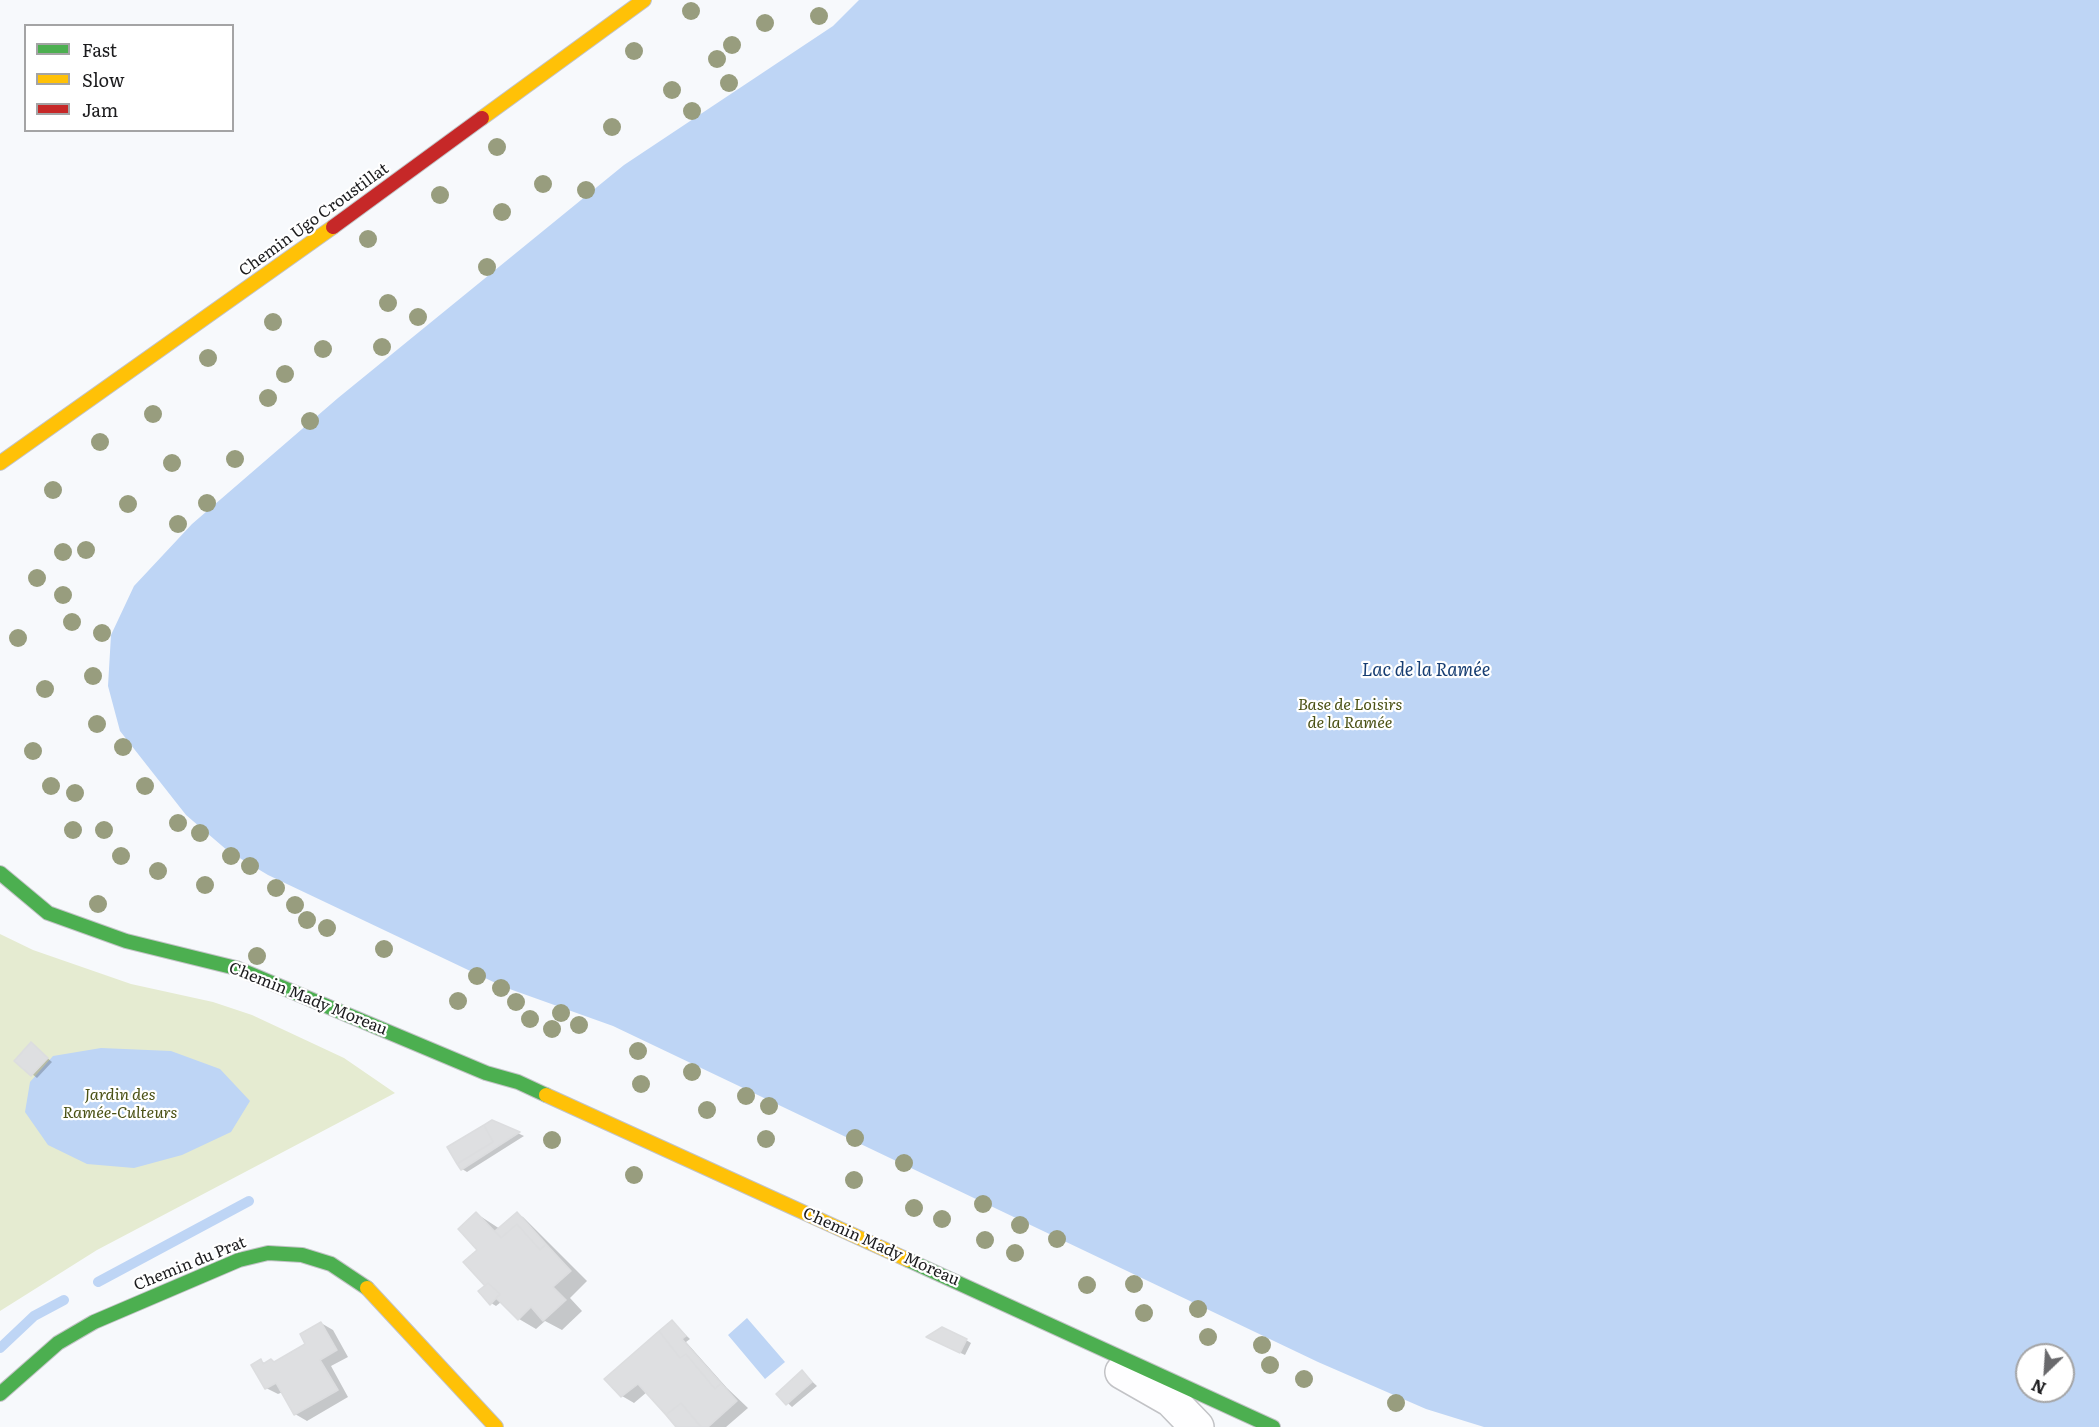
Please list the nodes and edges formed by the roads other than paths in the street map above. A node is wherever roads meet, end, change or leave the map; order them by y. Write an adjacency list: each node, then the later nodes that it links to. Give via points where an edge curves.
1 (644, 0): 2 (street, Chemin Ugo Croustillat)
2 (0, 463)
3 (0, 873): 4 (street, Chemin Mady Moreau, via 48,913 126,941 236,968)
4 (486, 1073): 7 (street, Chemin Mady Moreau, via 505,1092 1143,1383 1171,1400); 8 (street, Chemin Mady Moreau, via 518,1082)
5 (0, 1394): 6 (street, Chemin du Prat, via 58,1343 94,1322 239,1260 285,1253 331,1264 369,1290)
6 (496, 1427)
7 (1197, 1427)
8 (1273, 1427)

